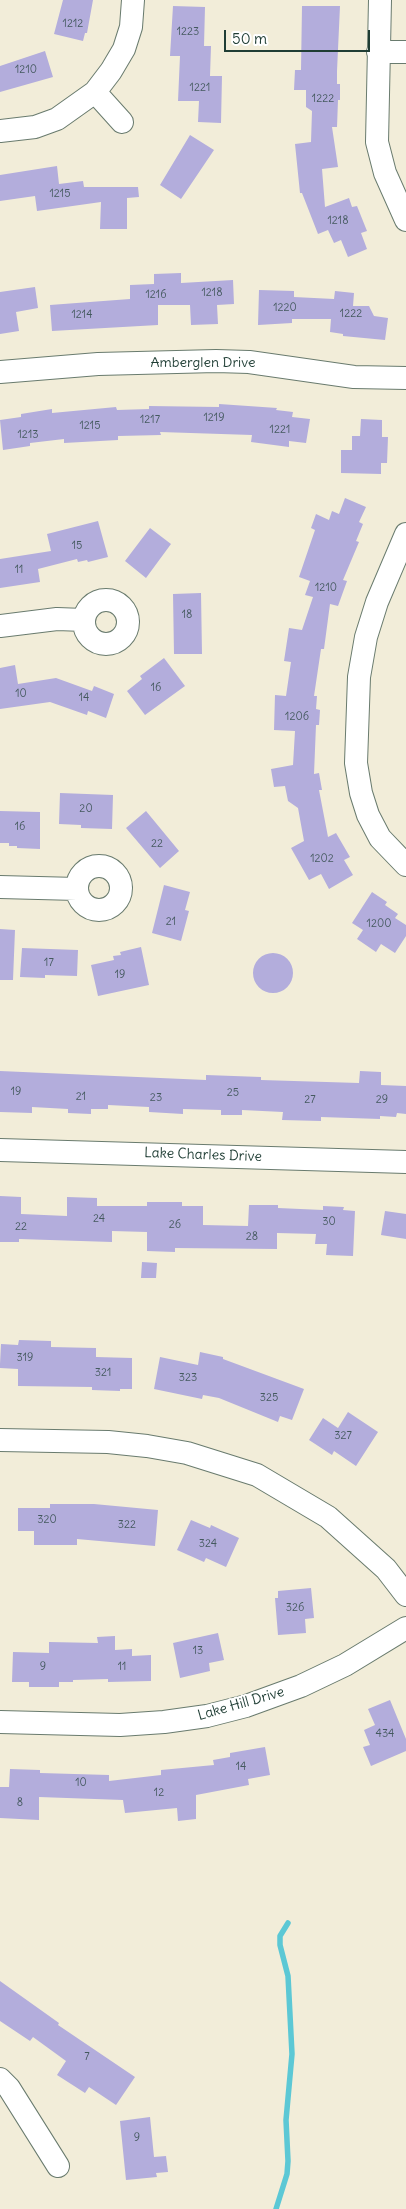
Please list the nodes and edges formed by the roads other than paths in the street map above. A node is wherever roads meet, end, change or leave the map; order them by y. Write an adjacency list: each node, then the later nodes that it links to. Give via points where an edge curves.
1 (133, 0): 5 (street, via 131,27 124,49)
2 (380, 0): 3 (street)
3 (378, 52): 4 (street); 8 (street, via 377,142 384,173)
4 (406, 52)
5 (95, 92): 6 (street); 7 (street, via 57,118 35,127)
6 (122, 122)
7 (0, 131)
8 (406, 220)
9 (0, 372): 10 (street, Amberglen Drive, via 216,361 249,362 354,377)
10 (406, 378)
11 (406, 534): 14 (street, via 366,637 359,677 356,763 360,793 368,816 380,838)
12 (84, 620): 13 (street, via 56,619)
13 (0, 626)
14 (406, 865)
15 (0, 887): 16 (street)
16 (77, 889)
17 (0, 1150): 18 (street, Lake Charles Drive)
18 (406, 1162)
19 (0, 1440): 20 (street, via 146,1446 187,1453 257,1475 328,1517 386,1569)
20 (406, 1595)
21 (406, 1628): 22 (street, Lake Hill Drive, via 345,1666 301,1686 207,1716 120,1725)
22 (0, 1722)
23 (0, 2079): 24 (street)
24 (58, 2166)

